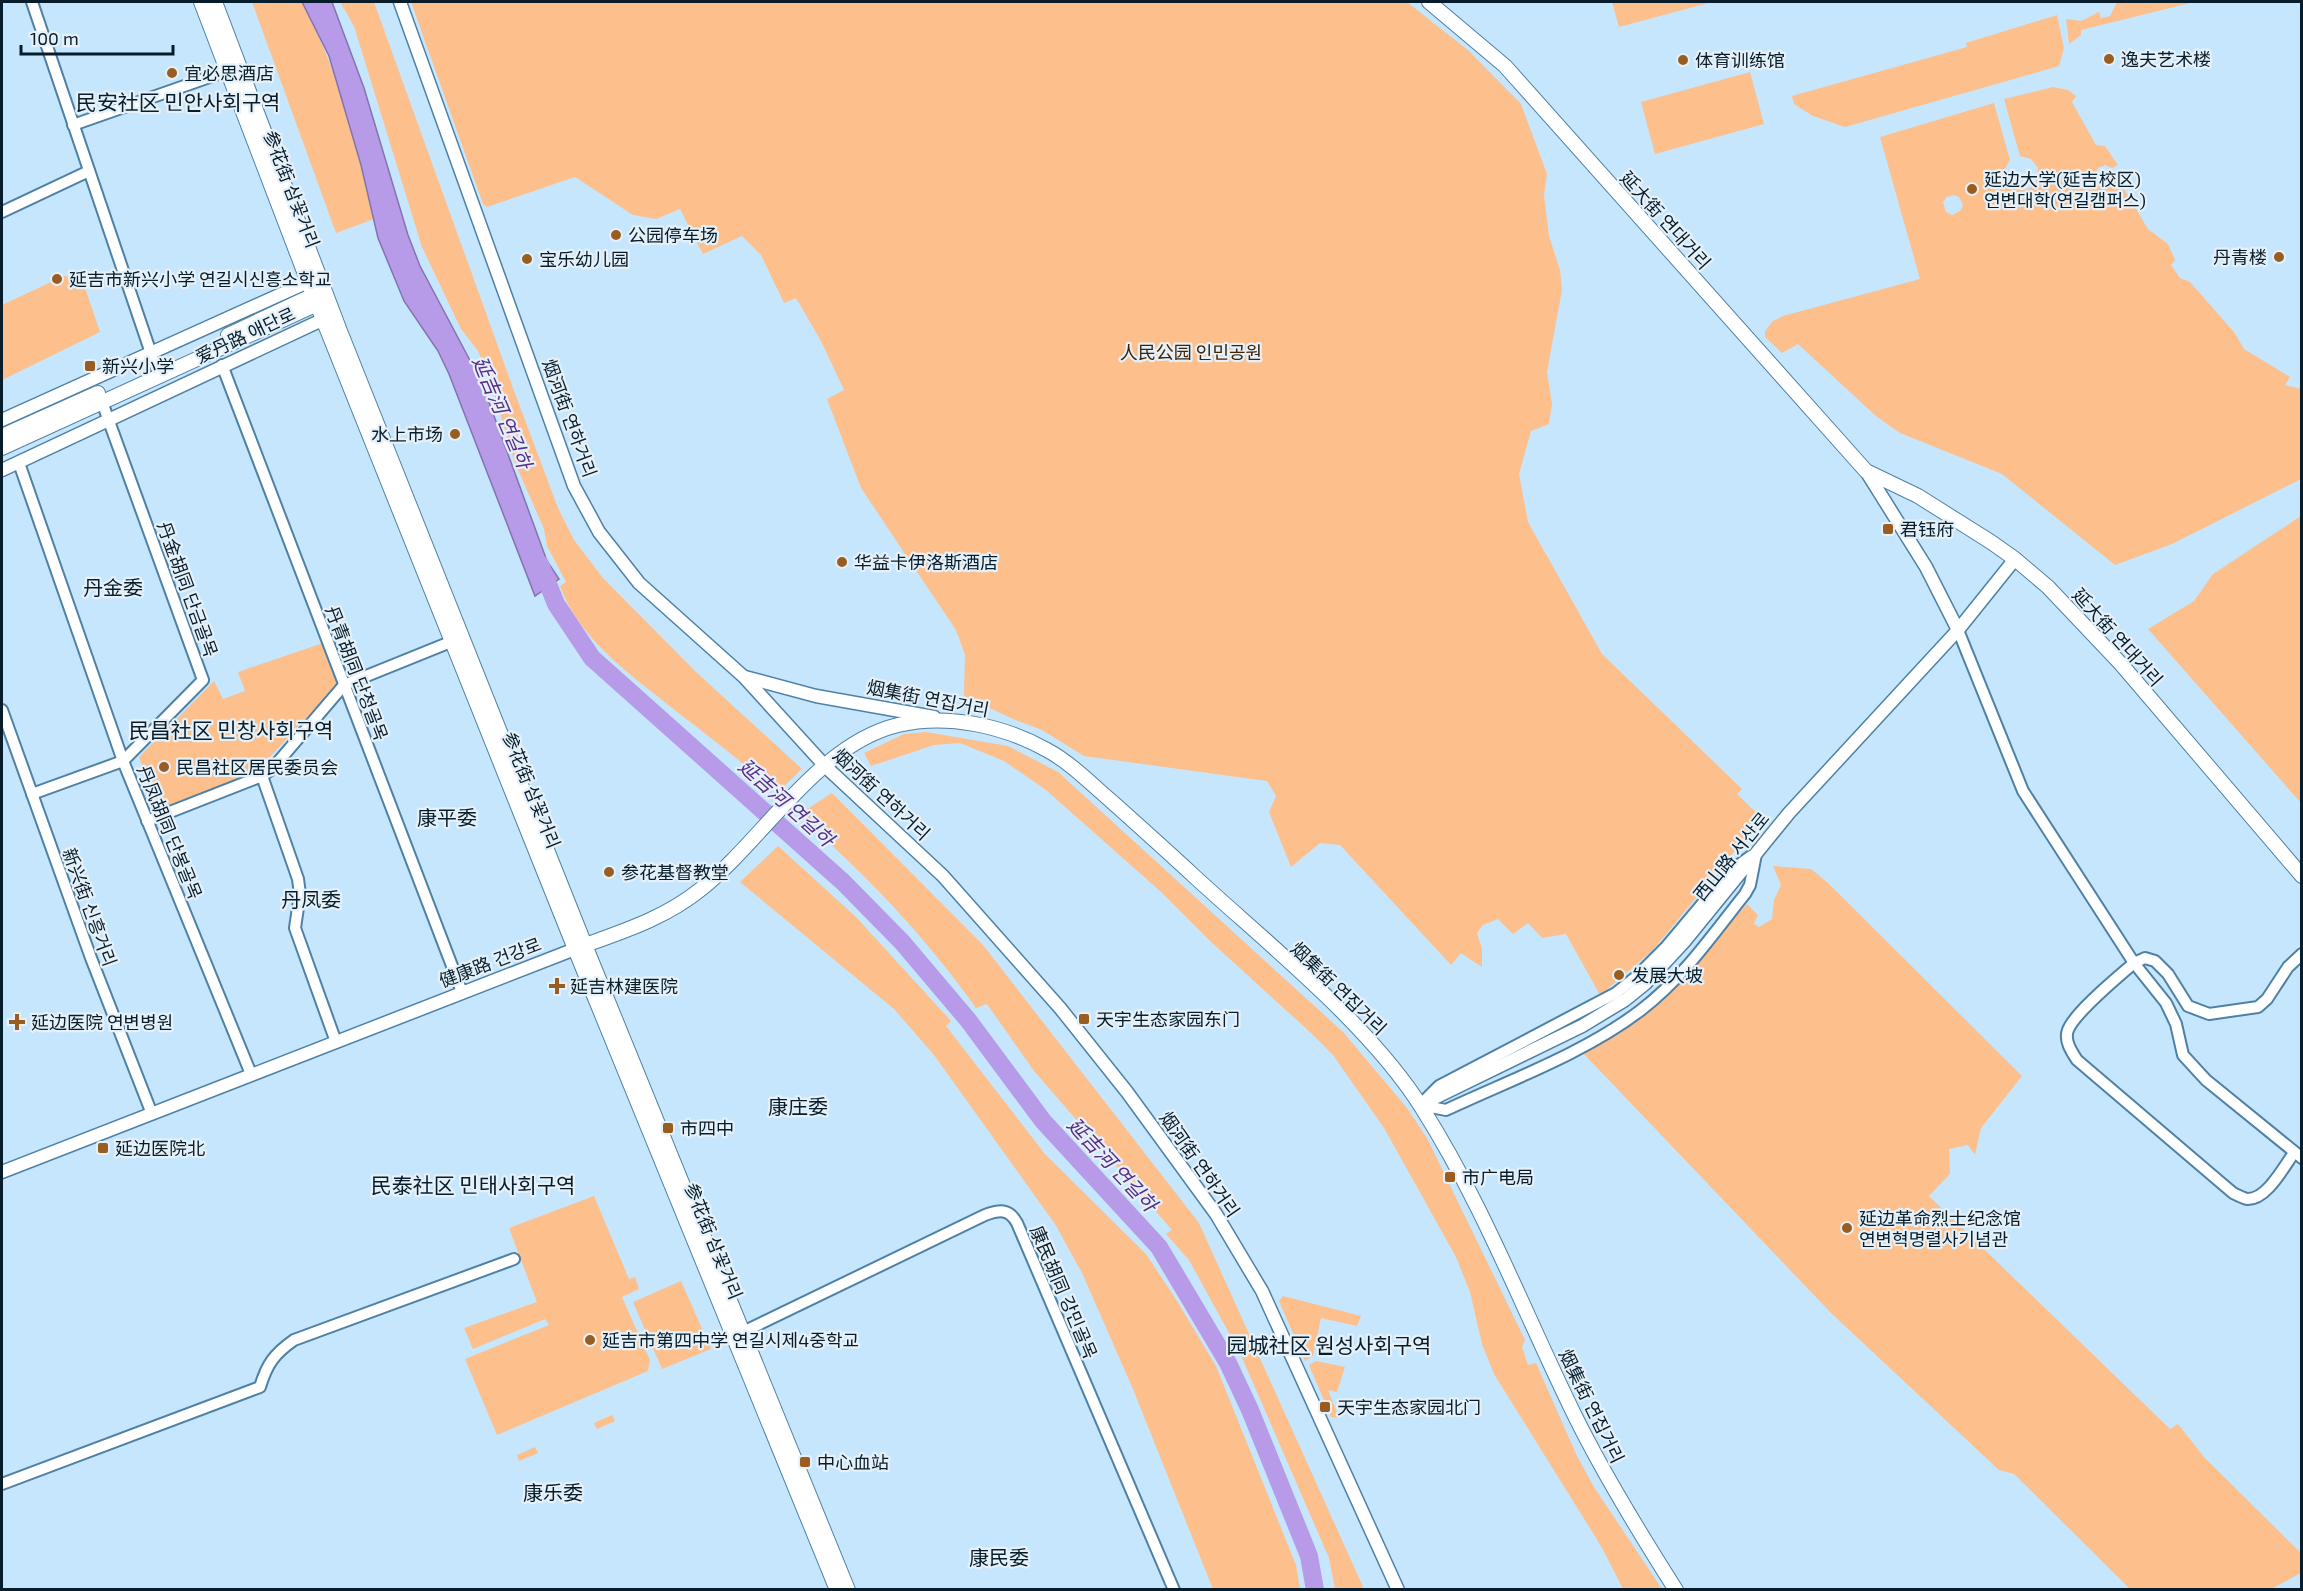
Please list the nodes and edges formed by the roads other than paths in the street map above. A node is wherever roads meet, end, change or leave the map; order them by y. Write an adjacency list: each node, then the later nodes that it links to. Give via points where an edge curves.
1 (32, 2): 7 (street)
2 (201, 2): 6 (main road, 参花街 삼꽃거리)
3 (215, 2): 10 (main road, 参花街 삼꽃거리)
4 (400, 2): 26 (street, 烟河街 연하거리, via 574,486 587,512 608,546 639,583)
5 (1429, 2): 22 (main road, 延大街 연대거리, via 1505,66)
6 (227, 71): 7 (street); 10 (main road, 参花街 삼꽃거리)
7 (73, 125): 8 (street)
8 (89, 171): 9 (street); 12 (street)
9 (2, 212)
10 (318, 294): 11 (main road, 参花街 삼꽃거리); 12 (street, 爱丹路 애단로); 14 (main road, 爱丹路 애단로); 15 (main road, 爱丹路 애단로); 37 (main road, 参花街 삼꽃거리)
11 (324, 319): 13 (street, 爱丹路 애단로); 25 (main road, 参花街 삼꽃거리)
12 (150, 352): 14 (street); 16 (street, 爱丹路 애단로)
13 (222, 365): 17 (street, 爱丹路 애단로); 27 (street, 丹青胡同 단청골목)
14 (156, 368): 18 (main road, 爱丹路 애단로)
15 (102, 402): 17 (street, 丹金胡同 단금골목); 19 (main road, 爱丹路 애단로)
16 (2, 420)
17 (110, 420): 20 (street, 爱丹路 애단로); 30 (street, 丹金胡同 단금골목, via 203,680)
18 (2, 436)
19 (2, 448)
20 (18, 463): 21 (street, 爱丹路 애단로); 30 (street, 丹凤胡同 단봉골목)
21 (2, 471)
22 (1866, 471): 23 (main road, 延大街 연대거리, via 1918,496); 24 (street, 延大街 연대거리, via 1926,567)
23 (2015, 559): 24 (street, 西山路 서산로); 36 (main road, 延大街 연대거리, via 2071,609 2121,664)
24 (1958, 630): 35 (street, 西山路 서산로); 39 (street, via 2023,791)
25 (453, 641): 27 (street); 37 (main road, 参花街 삼꽃거리)
26 (744, 677): 29 (street, 烟集街 연집거리, via 816,696); 31 (street, 烟河街 연하거리)
27 (344, 685): 32 (street); 40 (street, 丹青胡同 단청골목)
28 (2, 711): 33 (street, 新兴街 신흥거리)
29 (945, 720): 31 (main road, 健康路 건강로, via 908,722 877,731 846,746); 43 (main road, 烟集街 연집거리, via 978,725 1029,741 1071,765 1335,1006)
30 (123, 761): 33 (street); 34 (street, 丹凤胡同 단봉골목)
31 (826, 766): 37 (main road, 健康路 건강로, via 686,901 654,920); 53 (street, 烟河街 연하거리, via 943,876 1008,947 1121,1084 1216,1214 1262,1291)
32 (262, 776): 34 (street); 41 (street, via 298,879 295,928)
33 (32, 794): 44 (street, 新兴街 신흥거리)
34 (147, 821): 42 (street, 丹凤胡同 단봉골목)
35 (1756, 853): 43 (street, 西山路 서산로, via 1666,964 1625,1000 1582,1026); 43 (street, via 1745,894 1697,955 1643,1009 1597,1039 1446,1110)
36 (2301, 876)
37 (580, 947): 40 (street, 健康路 건강로); 48 (main road, 参花街 삼꽃거리); 50 (main road, 参花街 삼꽃거리)
38 (2301, 954): 39 (street, via 2258,1007 2209,1014 2188,1006 2155,961 2145,958)
39 (2134, 963): 45 (street, via 2166,1003 2183,1054 2206,1080); 45 (street, via 2076,1017 2068,1031 2069,1048 2077,1060 2233,1193 2246,1199 2267,1189)
40 (462, 992): 41 (street, 健康路 건강로)
41 (336, 1042): 42 (street, 健康路 건강로)
42 (251, 1074): 44 (street, 健康路 건강로)
43 (1420, 1105): 54 (main road, 烟集街 연집거리, via 1468,1190 1598,1461)
44 (152, 1114): 46 (street, 健康路 건강로)
45 (2298, 1155)
46 (2, 1172)
47 (514, 1259): 49 (street, via 294,1340 267,1364 260,1387)
48 (743, 1332): 51 (main road, 参花街 삼꽃거리); 52 (street, 康民胡同 강민골목, via 986,1215 1002,1210 1010,1213)
49 (2, 1484)
50 (837, 1590)
51 (848, 1590)
52 (1174, 1590)
53 (1398, 1590)
54 (1676, 1590)

